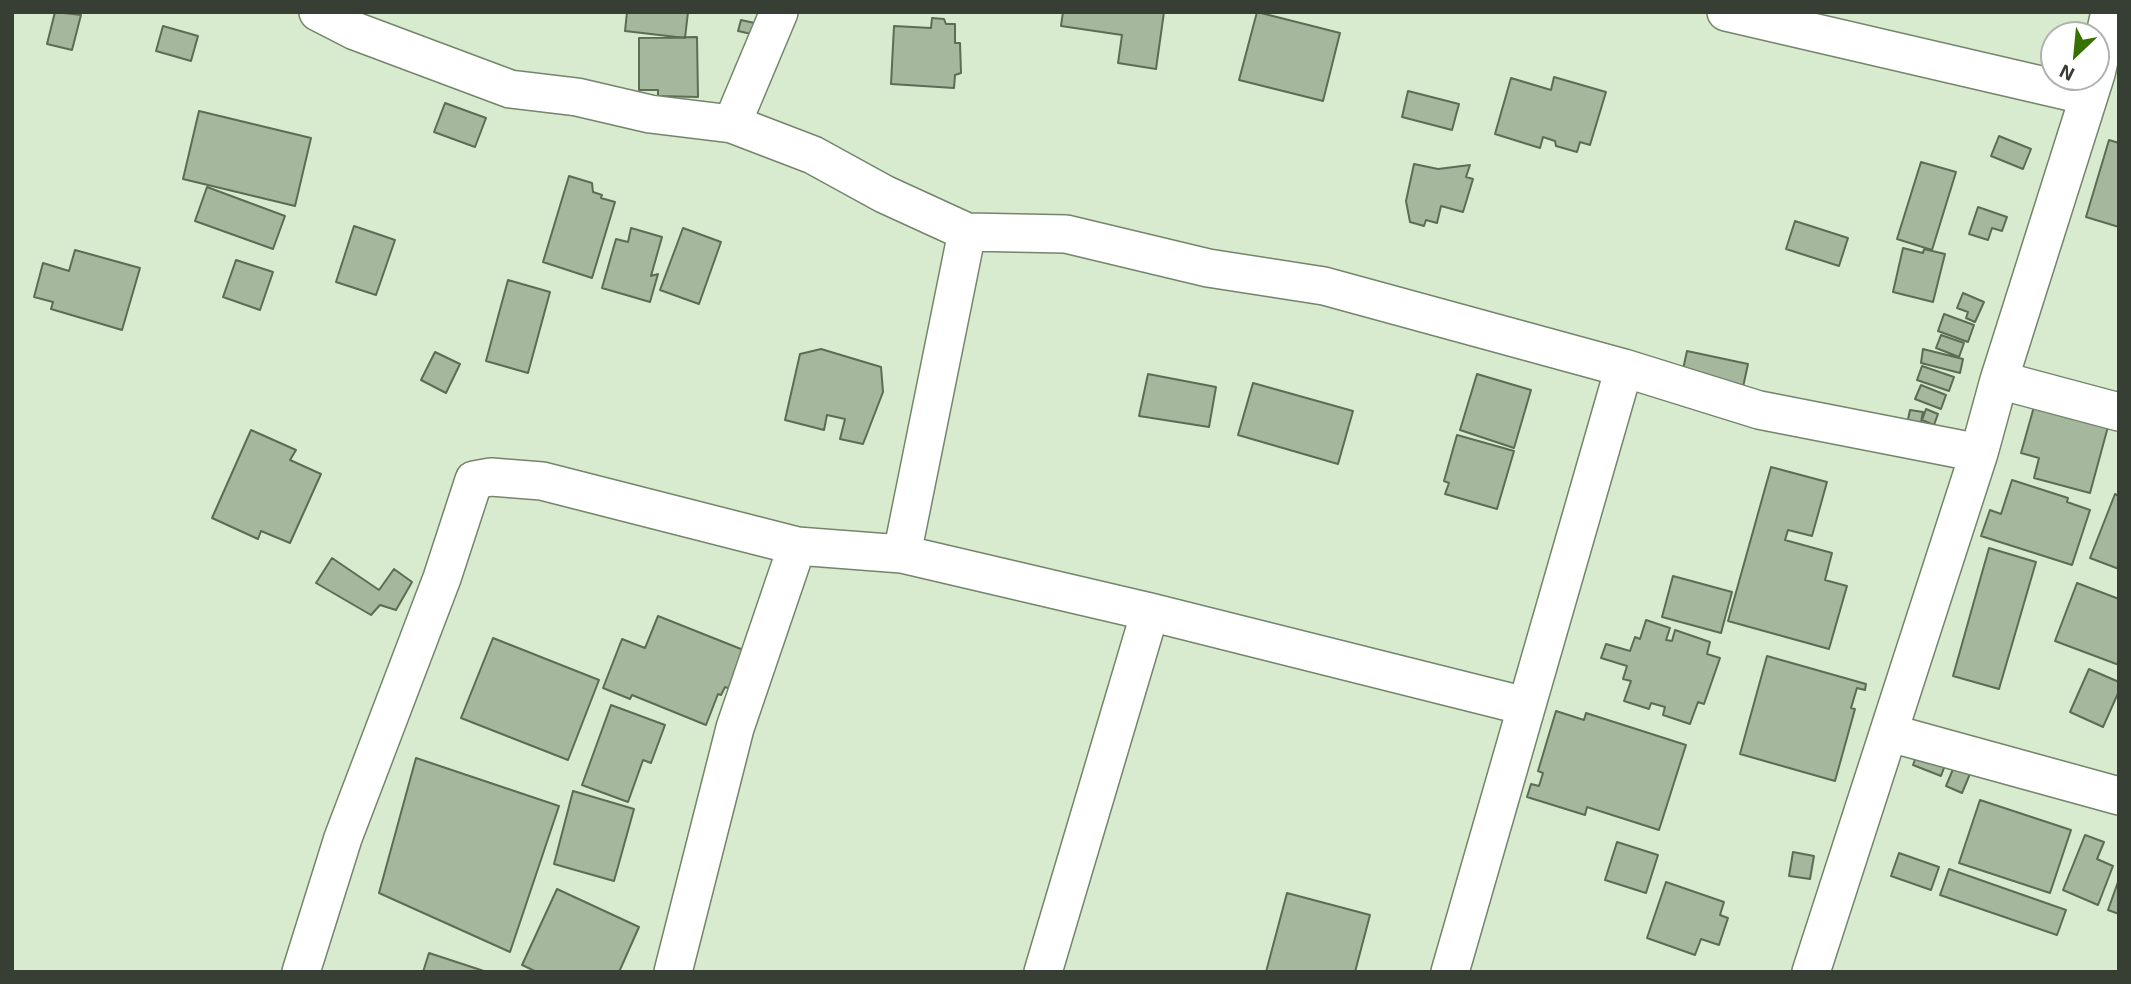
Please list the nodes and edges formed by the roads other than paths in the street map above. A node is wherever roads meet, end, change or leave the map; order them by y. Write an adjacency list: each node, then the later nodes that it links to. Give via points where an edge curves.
1 (318, 12): 6 (street, via 355,31 510,89)
2 (779, 12): 6 (street)
3 (1726, 12): 4 (street)
4 (2040, 72)
5 (2090, 91): 9 (street)
6 (732, 124): 7 (street, via 813,155)
7 (967, 232): 8 (street, via 1066,233 1208,268 1324,286); 13 (street)
8 (1625, 368): 11 (street, via 1759,410); 15 (street)
9 (1999, 380): 10 (street); 11 (street)
10 (2119, 412)
11 (1979, 453): 16 (street)
12 (797, 547): 13 (street); 18 (street, via 542,481 474,480 442,578 343,838); 19 (street, via 735,728)
13 (902, 554): 14 (street)
14 (1150, 612): 15 (street); 20 (street)
15 (1525, 706): 21 (street)
16 (1890, 733): 17 (street); 22 (street)
17 (2119, 796)
18 (301, 972)
19 (673, 972)
20 (1044, 972)
21 (1450, 972)
22 (1811, 972)

